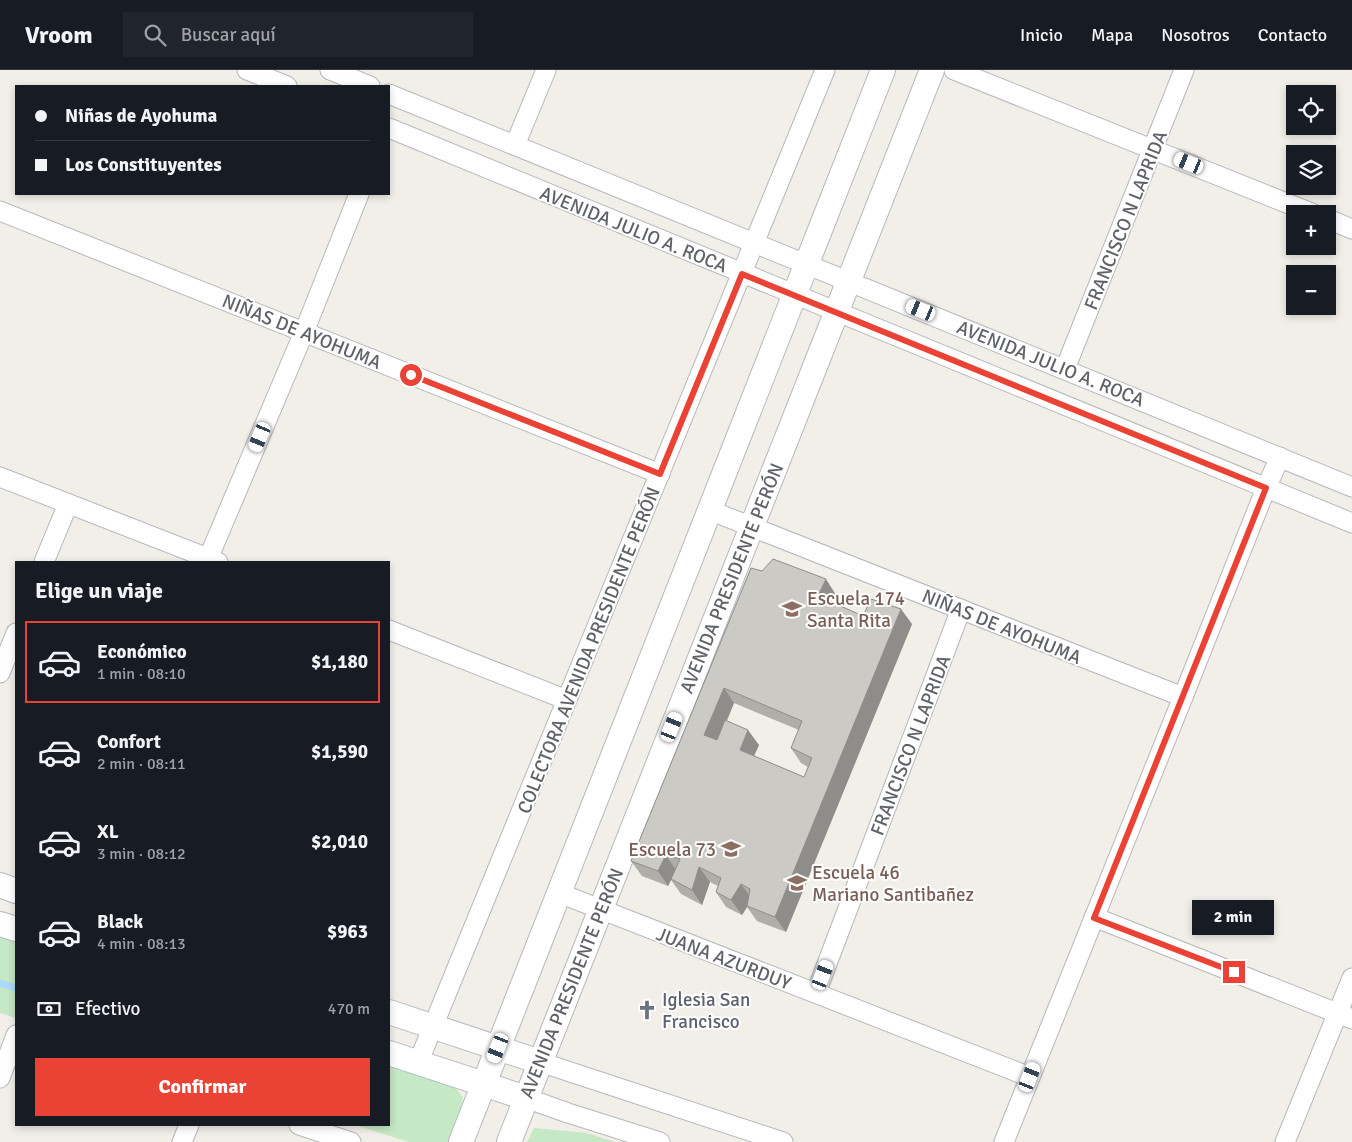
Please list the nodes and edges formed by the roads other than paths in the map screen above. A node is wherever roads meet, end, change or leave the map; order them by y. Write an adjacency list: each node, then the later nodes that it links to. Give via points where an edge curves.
1 (247, 70): 9 (street)
2 (330, 70): 10 (street)
3 (546, 70): 14 (street)
4 (826, 70): 21 (street, COLECTORA AVENIDA PRESIDENTE PERÓN)
5 (883, 70): 22 (street)
6 (932, 70): 24 (street, AVENIDA PRESIDENTE PERÓN)
7 (954, 70): 15 (street)
8 (1184, 70): 15 (street, FRANCISCO N LAPRIDA)
9 (284, 85)
10 (368, 85)
11 (393, 96): 12 (street); 14 (street, AVENIDA JULIO A. ROCA)
12 (390, 114)
13 (390, 128): 23 (street, AVENIDA JULIO A. ROCA)
14 (515, 145): 21 (street, AVENIDA JULIO A. ROCA)
15 (1153, 149): 17 (street); 28 (street, FRANCISCO N LAPRIDA)
16 (359, 195): 27 (street)
17 (1292, 205)
18 (0, 211): 27 (street, NIÑAS DE AYOHUMA)
19 (1336, 222): 20 (street)
20 (1352, 229)
21 (755, 242): 22 (street, AVENIDA JULIO A. ROCA); 23 (street, COLECTORA AVENIDA PRESIDENTE PERÓN)
22 (806, 263): 24 (street, AVENIDA JULIO A. ROCA); 25 (street)
23 (742, 274): 25 (street, AVENIDA JULIO A. ROCA); 30 (street, COLECTORA AVENIDA PRESIDENTE PERÓN)
24 (848, 281): 26 (street, AVENIDA PRESIDENTE PERÓN); 28 (street, AVENIDA JULIO A. ROCA)
25 (794, 295): 26 (street, AVENIDA JULIO A. ROCA); 35 (street)
26 (836, 312): 33 (street, AVENIDA JULIO A. ROCA); 37 (street, AVENIDA PRESIDENTE PERÓN)
27 (304, 332): 30 (street, NIÑAS DE AYOHUMA); 39 (street)
28 (1065, 369): 29 (street, AVENIDA JULIO A. ROCA)
29 (1280, 457): 32 (street, AVENIDA JULIO A. ROCA); 33 (street)
30 (660, 474): 45 (street, COLECTORA AVENIDA PRESIDENTE PERÓN)
31 (0, 477): 34 (street)
32 (1352, 486)
33 (1266, 488): 36 (street, AVENIDA JULIO A. ROCA); 44 (street)
34 (68, 504): 38 (street); 39 (street)
35 (709, 510): 37 (street, NIÑAS DE AYOHUMA); 48 (street)
36 (1352, 523)
37 (751, 527): 40 (street, NIÑAS DE AYOHUMA); 49 (street, AVENIDA PRESIDENTE PERÓN)
38 (44, 561)
39 (213, 561)
40 (961, 610): 44 (street, NIÑAS DE AYOHUMA); 54 (street, FRANCISCO N LAPRIDA)
41 (390, 630): 45 (street)
42 (15, 636): 43 (street)
43 (0, 673)
44 (1183, 697): 50 (street)
45 (567, 700): 57 (street, COLECTORA AVENIDA PRESIDENTE PERÓN)
46 (0, 885): 47 (street)
47 (15, 890)
48 (559, 893): 49 (street, JUANA AZURDUY); 61 (street)
49 (600, 909): 54 (street, JUANA AZURDUY); 63 (street, AVENIDA PRESIDENTE PERÓN)
50 (1094, 918): 56 (street); 65 (street)
51 (0, 924): 52 (street)
52 (15, 929)
53 (1352, 978): 56 (street)
54 (816, 994): 65 (street, JUANA AZURDUY)
55 (390, 1012): 57 (street)
56 (1345, 1016): 78 (street)
57 (433, 1027): 61 (street); 64 (street, COLECTORA AVENIDA PRESIDENTE PERÓN)
58 (0, 1029): 59 (street)
59 (15, 1034)
60 (15, 1037): 66 (street)
61 (498, 1048): 63 (street); 67 (street)
62 (390, 1053): 64 (street)
63 (540, 1062): 68 (street, AVENIDA PRESIDENTE PERÓN); 76 (street)
64 (418, 1063): 67 (street)
65 (1030, 1077): 77 (street)
66 (0, 1078)
67 (484, 1084): 68 (street); 73 (street)
68 (526, 1098): 74 (street, AVENIDA PRESIDENTE PERÓN); 75 (street)
69 (189, 1126): 71 (street)
70 (301, 1126): 72 (street)
71 (182, 1142)
72 (351, 1142)
73 (461, 1142)
74 (509, 1142)
75 (660, 1142)
76 (783, 1142)
77 (1004, 1142)
78 (1285, 1142)

